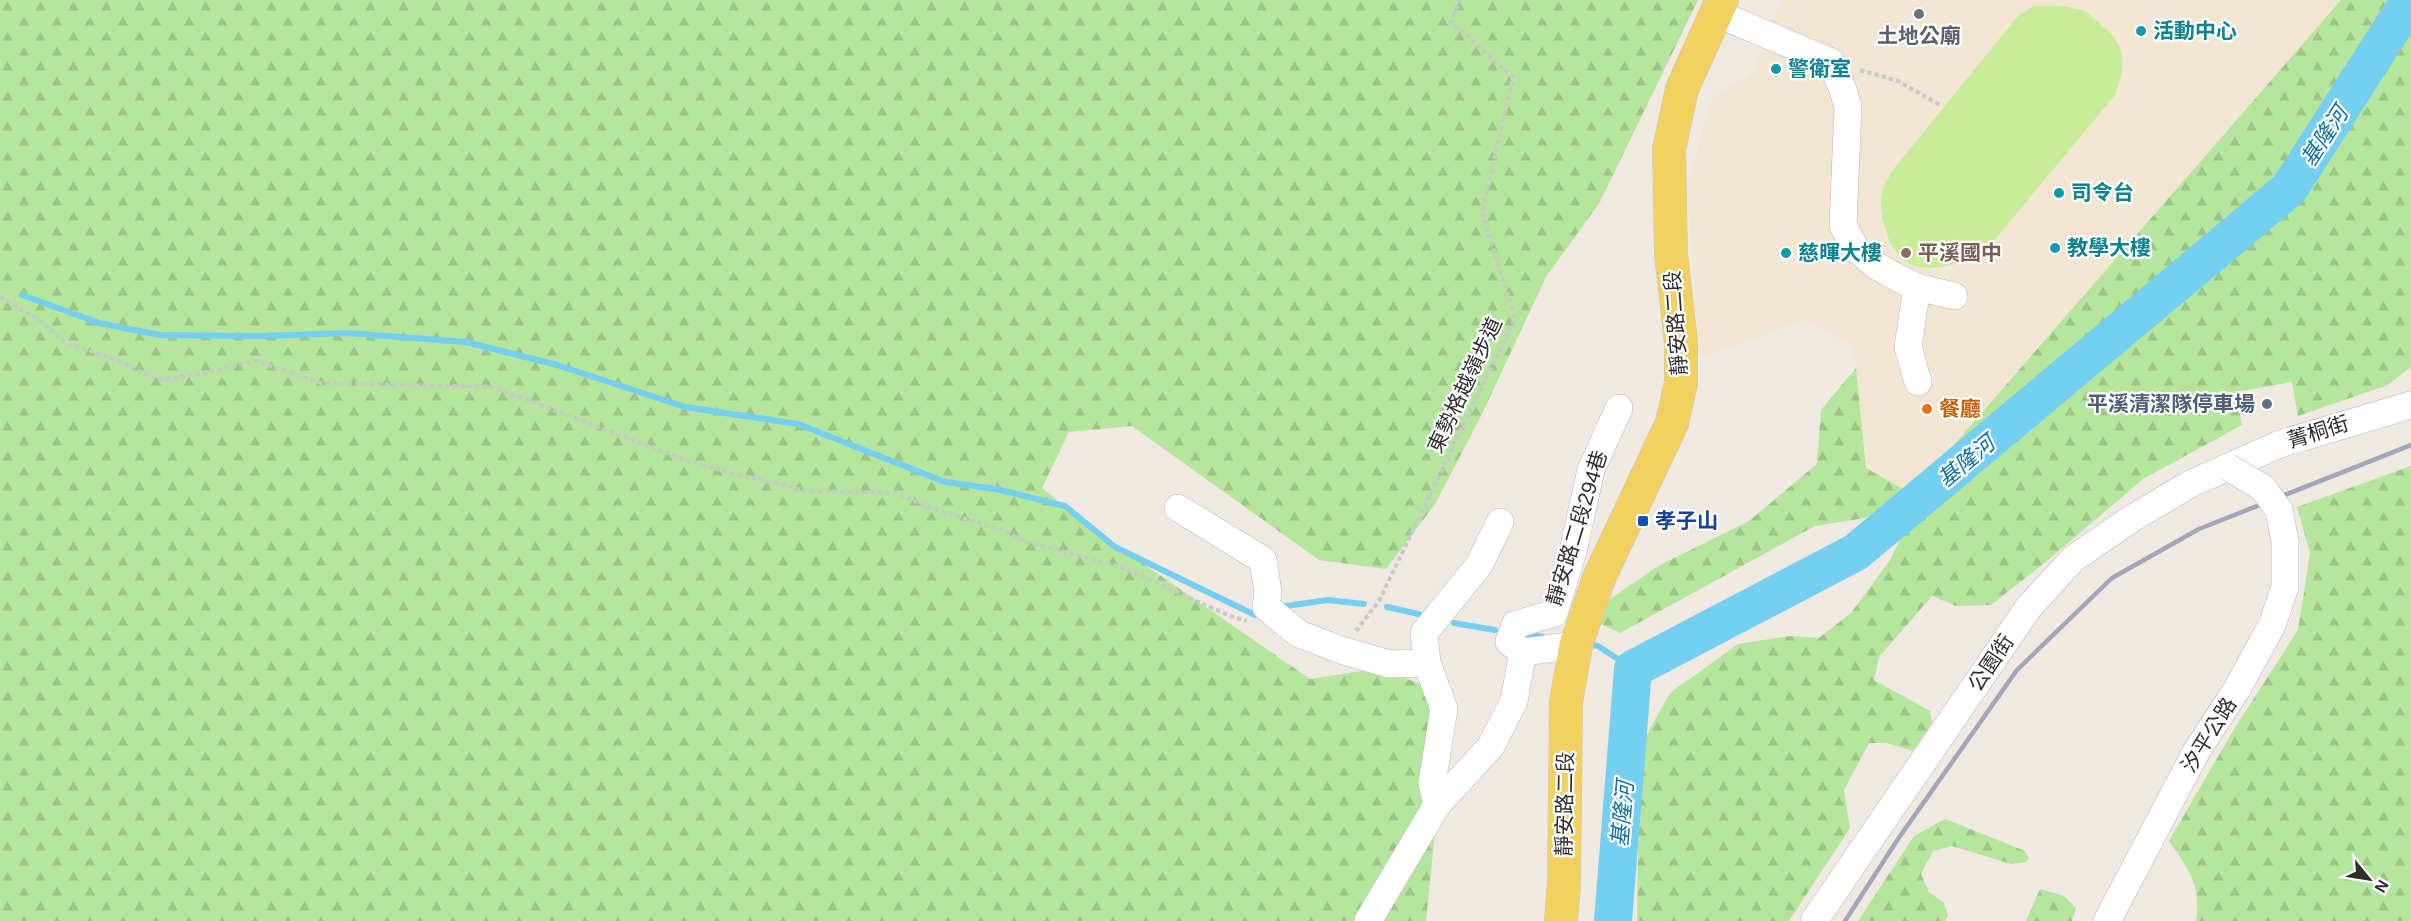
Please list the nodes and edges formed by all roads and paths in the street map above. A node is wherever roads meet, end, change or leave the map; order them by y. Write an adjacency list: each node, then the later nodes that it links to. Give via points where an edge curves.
1 (1459, 0): 16 (path, 東勢格越嶺步道, via 1451,22 1514,77 1482,213 1515,318 1379,601)
2 (1719, 6): 3 (street); 15 (main road, 靜安路二段, via 1682,89 1669,149 1671,254 1681,342 1681,383 1672,423 1599,578)
3 (1831, 62): 4 (path, via 1898,81); 5 (street, via 1848,107 1843,225 1855,248 1875,265)
4 (1940, 105)
5 (1917, 287): 6 (street); 8 (street, via 1908,347)
6 (1954, 296)
7 (0, 300): 14 (path, via 33,316 67,343 158,380 256,361 321,383 493,387 688,461 728,472 807,491 897,493 1030,543 1121,567 1230,616)
8 (1918, 382)
9 (2411, 405): 11 (street, 菁桐街, via 2280,444)
10 (1619, 408): 17 (street, 靜安路二段294巷, via 1591,470 1554,613 1515,625 1509,642)
11 (2228, 467): 22 (street, 公園街, via 2131,519 2073,559 2029,608); 23 (street, 汐平公路, bridge, via 2263,488 2278,510 2285,541 2285,586 2272,626 2196,752)
12 (1178, 508): 16 (street, via 1263,560 1266,607 1299,634)
13 (1500, 522): 18 (street, via 1479,565 1425,633)
14 (1253, 622)
15 (1579, 637): 17 (street); 21 (main road, 靜安路二段, via 1566,702)
16 (1341, 650): 18 (street, via 1389,664)
17 (1523, 652): 19 (street, via 1514,701 1491,746)
18 (1427, 663): 19 (street, via 1444,709 1432,783)
19 (1437, 805): 20 (street)
20 (1368, 921)
21 (1561, 921)
22 (1814, 921)
23 (2106, 921)

